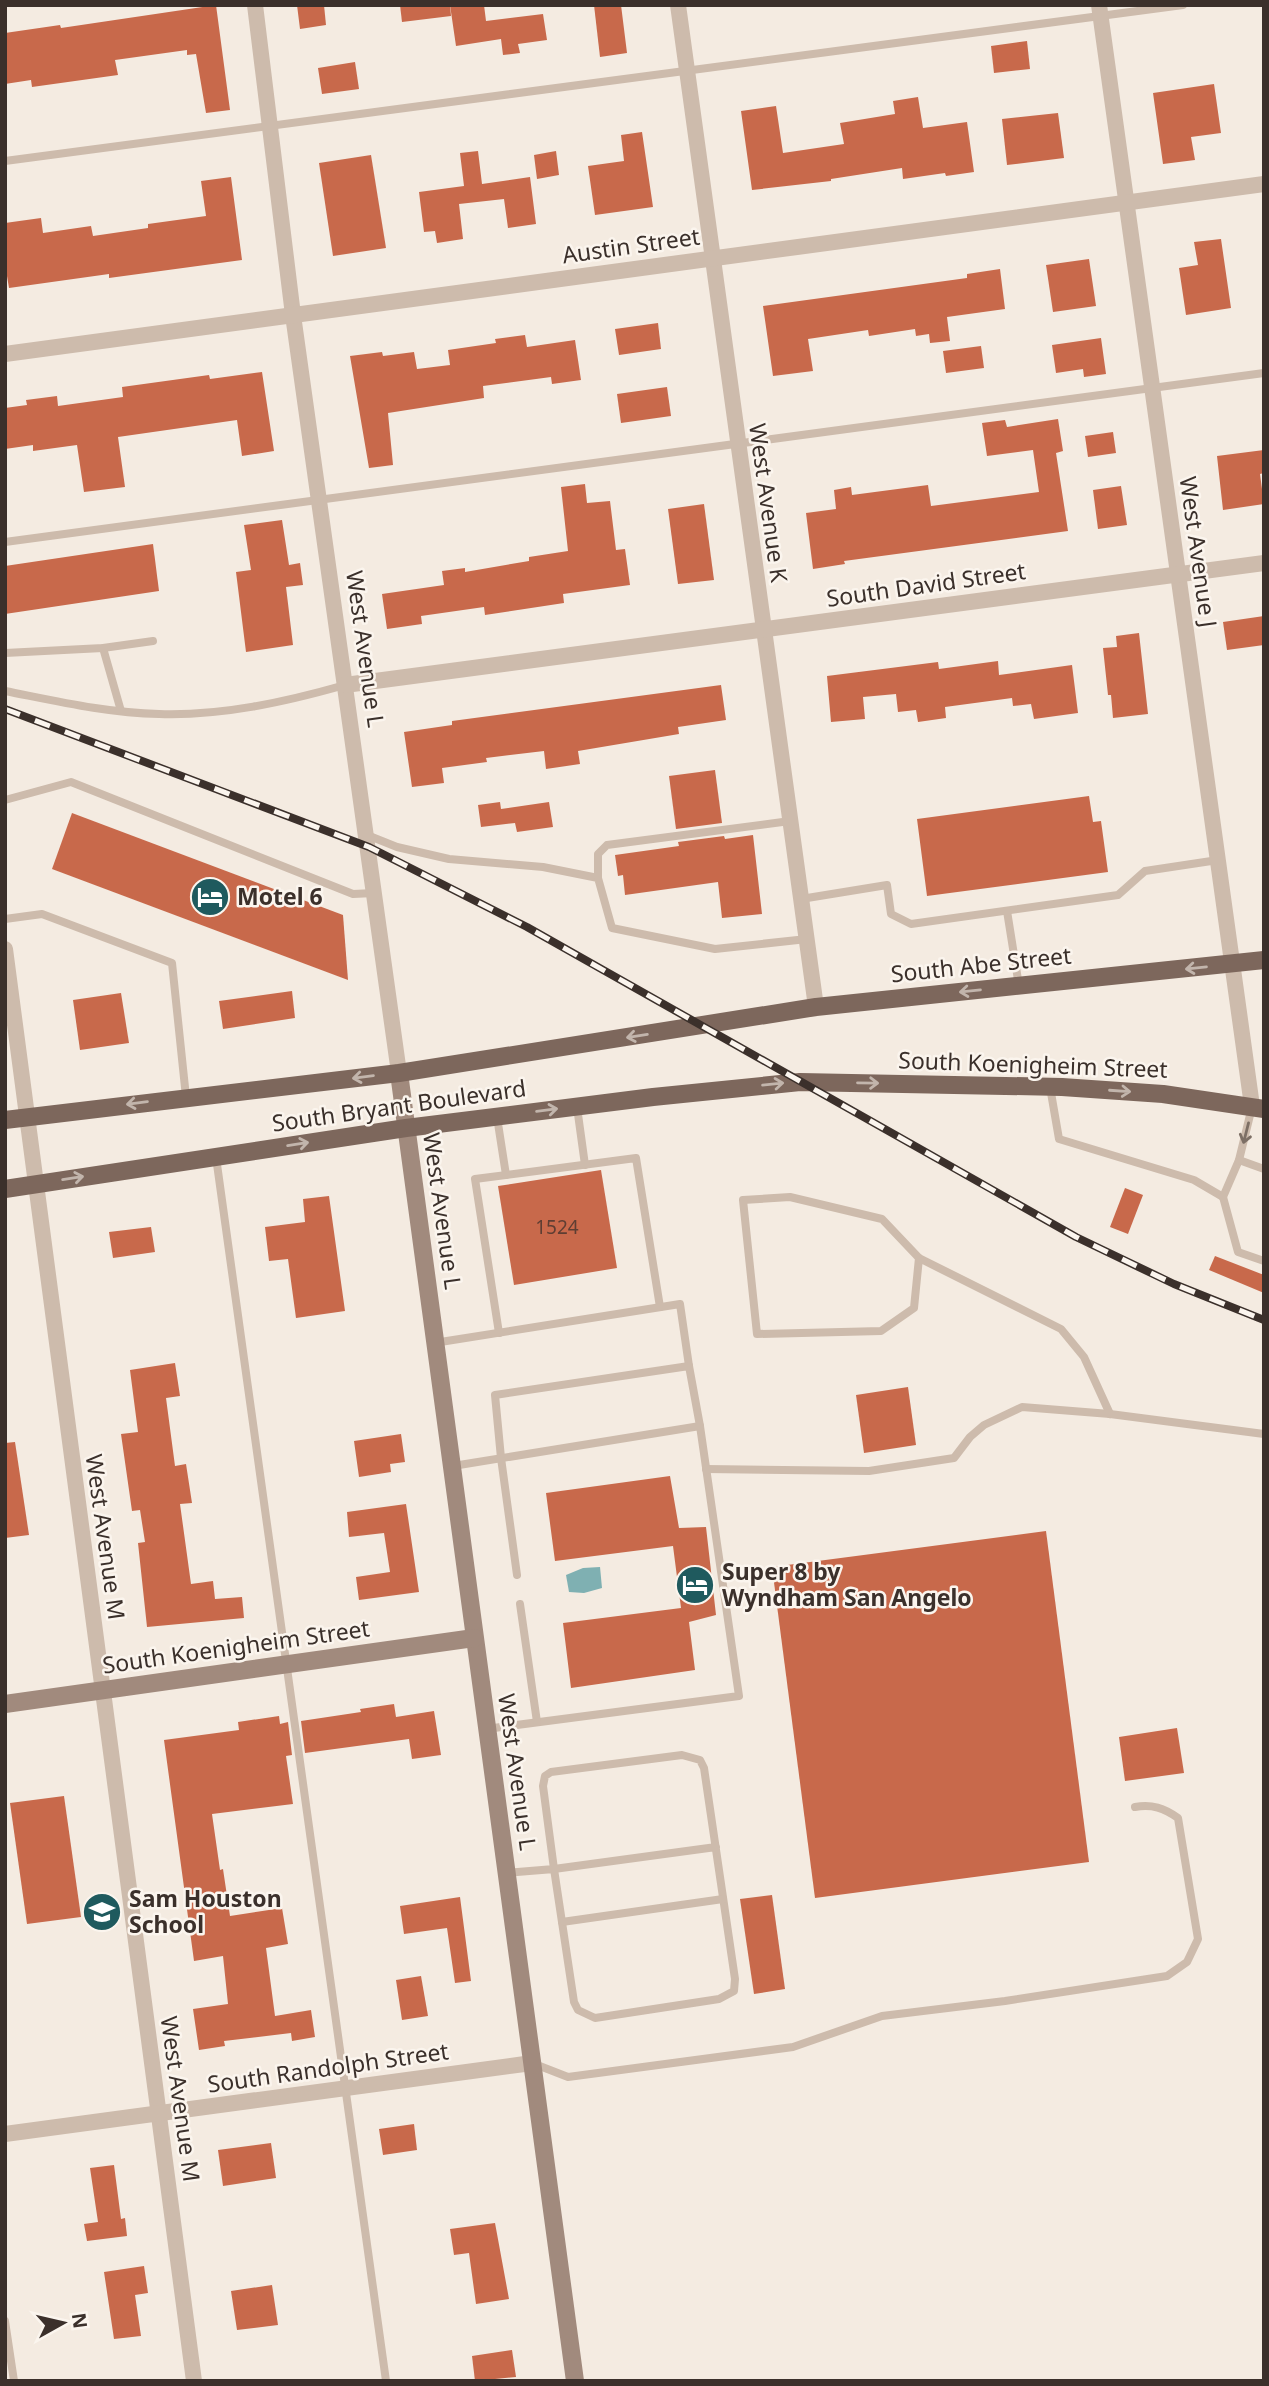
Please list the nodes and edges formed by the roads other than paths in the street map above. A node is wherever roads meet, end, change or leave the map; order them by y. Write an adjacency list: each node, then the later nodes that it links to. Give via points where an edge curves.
1 (255, 5): 6 (street, West Avenue L)
2 (678, 5): 5 (street, West Avenue K)
3 (1183, 5): 4 (lane)
4 (1100, 11): 5 (lane); 9 (street, West Avenue J)
5 (687, 71): 6 (lane); 10 (street, West Avenue K)
6 (270, 126): 7 (lane); 11 (street, West Avenue L)
7 (5, 161)
8 (1264, 184): 9 (street, Austin Street)
9 (1126, 203): 10 (street, Austin Street); 14 (street, West Avenue J)
10 (712, 258): 11 (street, Austin Street); 15 (street, West Avenue K)
11 (293, 315): 12 (street, Austin Street); 16 (street, West Avenue L)
12 (5, 354)
13 (1264, 373): 14 (lane)
14 (1152, 388): 15 (lane); 19 (street, West Avenue J)
15 (737, 443): 16 (lane); 20 (street, West Avenue K)
16 (319, 499): 17 (lane); 24 (street, West Avenue L)
17 (5, 542)
18 (1264, 563): 19 (street, South David Street)
19 (1178, 574): 20 (street, South David Street); 30 (street, West Avenue J)
20 (763, 630): 24 (street, South David Street); 28 (street, West Avenue K)
21 (153, 641): 22 (lane)
22 (103, 648): 23 (lane); 26 (lane)
23 (5, 653)
24 (345, 685): 26 (lane, via 288,701 217,712); 29 (street, West Avenue L)
25 (5, 691): 26 (lane)
26 (121, 711)
27 (5, 800): 32 (lane, via 71,782 353,894)
28 (790, 821): 31 (lane, via 607,845 598,854); 33 (street, West Avenue K)
29 (367, 835): 31 (lane, via 449,859 542,867); 32 (street, West Avenue L)
30 (1218, 860): 34 (lane, via 1145,871 1118,895); 39 (street, West Avenue J)
31 (598, 878): 36 (lane, via 612,928 715,949)
32 (375, 892): 43 (street, West Avenue L)
33 (801, 899): 34 (lane, via 887,885 891,914 911,924); 36 (street, West Avenue K)
34 (1007, 911): 40 (lane)
35 (5, 919): 46 (lane, via 42,914 172,963)
36 (807, 939): 41 (street, West Avenue K)
37 (5, 949): 49 (street, West Avenue M)
38 (1264, 960): 39 (main road, South Abe Street)
39 (1232, 964): 40 (main road, South Abe Street, one-way to 40); 48 (street, West Avenue J)
40 (1019, 986): 41 (main road, South Abe Street, one-way to 41)
41 (816, 1007): 42 (main road, South Abe Street)
42 (704, 1026): 43 (main road, South Bryant Boulevard, one-way to 43)
43 (399, 1073): 46 (main road, South Bryant Boulevard, one-way to 46); 52 (main road, West Avenue L)
44 (800, 1082): 45 (main road, South Koenigheim Street, one-way to 45); 47 (main road, South Bryant Boulevard, one-way to 44)
45 (1050, 1087): 48 (main road, South Koenigheim Street, one-way to 48, via 1163,1094); 60 (lane, via 1059,1139 1194,1180)
46 (187, 1097): 49 (main road, South Bryant Boulevard, one-way to 49)
47 (577, 1107): 50 (main road, South Bryant Boulevard, one-way to 47); 55 (lane)
48 (1258, 1108): 54 (lane, one-way to 54)
49 (26, 1116): 51 (main road, South Bryant Boulevard); 58 (street, West Avenue M)
50 (497, 1116): 52 (main road, South Bryant Boulevard); 57 (lane)
51 (5, 1120)
52 (406, 1128): 53 (main road, South Bryant Boulevard, one-way to 52); 65 (main road, West Avenue L)
53 (216, 1157): 58 (main road, South Bryant Boulevard, one-way to 53); 76 (lane)
54 (1239, 1160): 56 (lane); 60 (lane)
55 (585, 1165): 57 (lane); 63 (lane, via 636,1158)
56 (1264, 1169)
57 (506, 1175): 64 (lane, via 475,1179)
58 (35, 1184): 59 (main road, South Bryant Boulevard); 77 (street, West Avenue M)
59 (5, 1189)
60 (1223, 1197): 62 (lane, via 1238,1252)
61 (919, 1258): 61 (lane, via 882,1219 790,1197 743,1200 757,1334 881,1331 914,1308); 67 (lane, via 1062,1329 1084,1357)
62 (1264, 1261)
63 (660, 1307): 64 (lane); 66 (lane, via 680,1304)
64 (499, 1332): 65 (lane)
65 (435, 1343): 71 (main road, West Avenue L)
66 (689, 1366): 68 (lane); 70 (lane, via 495,1395)
67 (1110, 1413): 69 (lane); 72 (lane, via 1022,1407 984,1425 954,1458 869,1471)
68 (700, 1426): 70 (lane); 72 (lane)
69 (1264, 1434)
70 (501, 1458): 71 (lane); 73 (lane)
71 (451, 1466): 75 (main road, West Avenue L)
72 (706, 1469): 79 (lane, via 739,1696)
73 (517, 1575)
74 (520, 1604): 79 (lane)
75 (474, 1638): 76 (main road, South Koenigheim Street); 80 (main road, West Avenue L)
76 (286, 1665): 77 (main road, South Koenigheim Street); 88 (lane)
77 (102, 1691): 78 (main road, South Koenigheim Street); 89 (street, West Avenue M)
78 (5, 1704)
79 (537, 1722): 80 (lane)
80 (486, 1729): 84 (main road, West Avenue L)
81 (1135, 1807): 87 (lane, via 1148,1805 1178,1818 1198,1939 1187,1962 1167,1976 881,2016 793,2047 568,2077)
82 (716, 1847): 83 (lane); 83 (lane, via 700,1760 682,1755 617,1763 545,1776); 85 (lane)
83 (554, 1869): 84 (lane); 86 (lane)
84 (506, 1872): 87 (main road, West Avenue L)
85 (723, 1899): 86 (lane); 86 (lane, via 734,1991 719,1999 595,2018 578,2010 573,2002)
86 (562, 1922)
87 (533, 2063): 88 (street, South Randolph Street); 95 (main road, West Avenue L)
88 (345, 2088): 89 (street, South Randolph Street); 94 (lane)
89 (159, 2114): 90 (street, South Randolph Street); 93 (street, West Avenue M)
90 (5, 2134)
91 (5, 2320): 92 (lane)
92 (13, 2381)
93 (194, 2381)
94 (386, 2381)
95 (575, 2381)

